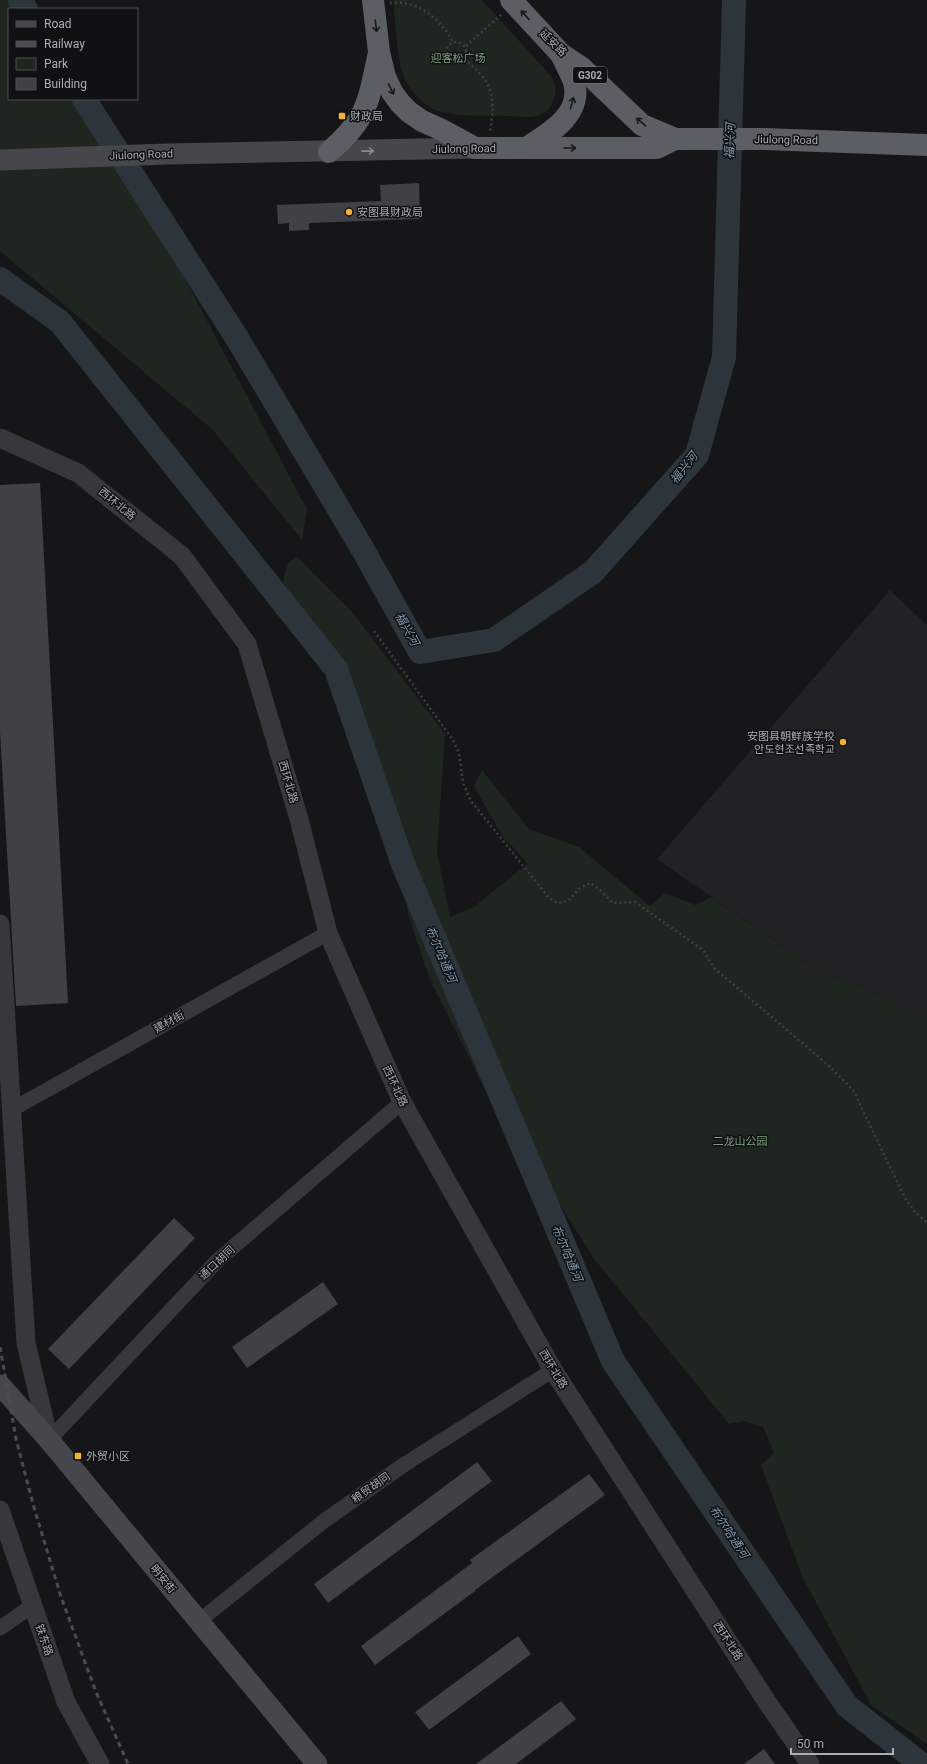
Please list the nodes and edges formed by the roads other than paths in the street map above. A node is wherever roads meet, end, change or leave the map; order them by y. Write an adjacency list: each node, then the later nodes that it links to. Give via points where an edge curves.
1 (513, 1): 4 (highway, 延安路 / G302, one-way to 1)
2 (373, 2): 3 (highway, G302, one-way to 3)
3 (379, 52): 7 (highway, G302, one-way to 7, via 392,92 409,112 422,121); 9 (highway, via 364,112 353,129)
4 (561, 54): 5 (highway, 延安路 / G302, one-way to 4, via 642,125 582,68); 8 (highway, one-way to 4, via 561,124 572,108 574,83)
5 (675, 139): 6 (highway, Jiulong Road / G302); 8 (highway, Jiulong Road / G302, one-way to 5, via 657,148)
6 (927, 144)
7 (481, 148): 8 (highway, Jiulong Road / G302); 9 (main road, Jiulong Road, one-way to 7)
8 (526, 148)
9 (330, 152): 10 (main road, Jiulong Road)
10 (0, 160)
11 (0, 438): 13 (street, 西环北路, via 78,473 182,556 247,644)
12 (0, 924): 15 (street)
13 (328, 933): 14 (street, 西环北路); 15 (street, 建材街)
14 (402, 1102): 16 (street, 西环北路); 18 (street, 通口胡同, via 216,1261)
15 (11, 1110): 18 (street, via 26,1344)
16 (553, 1370): 21 (street, 粮贸胡同, via 405,1464 343,1508); 25 (street, 西环北路, via 767,1702)
17 (4, 1390): 18 (main road, 明安街)
18 (49, 1440): 21 (main road, 明安街)
19 (0, 1510): 20 (street, 铁东路)
20 (32, 1606): 22 (street); 23 (street, 铁东路, via 66,1702)
21 (199, 1621): 24 (main road, 明安街)
22 (0, 1628)
23 (100, 1764)
24 (317, 1764)
25 (810, 1764)

